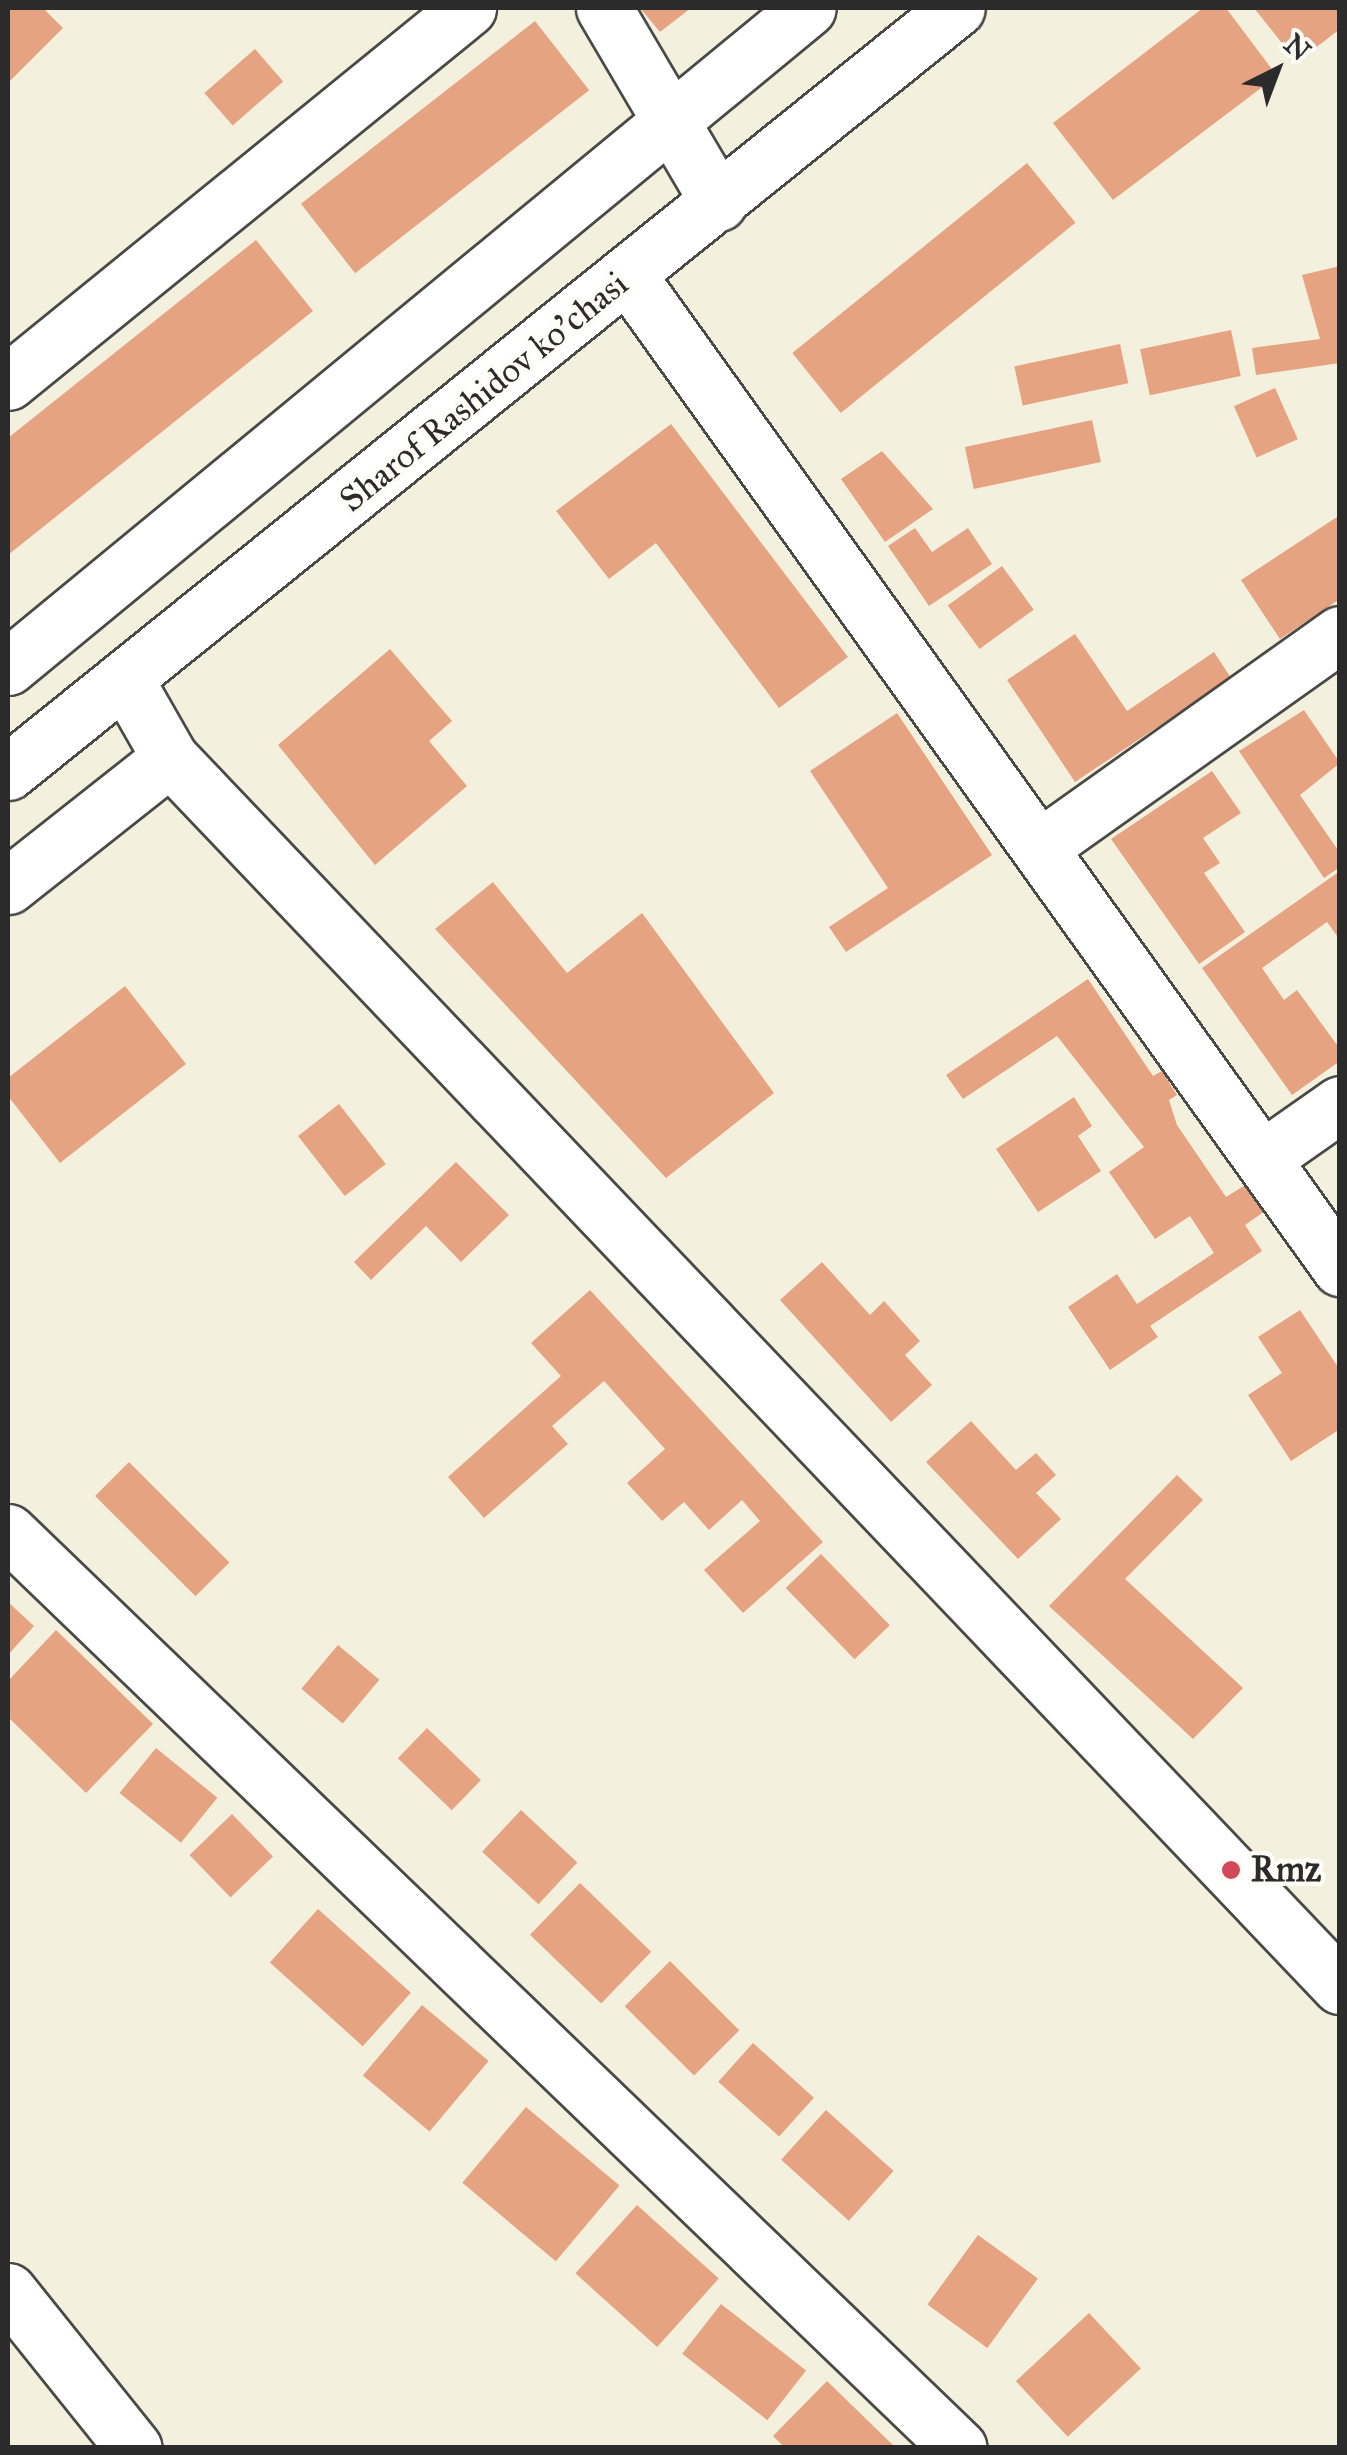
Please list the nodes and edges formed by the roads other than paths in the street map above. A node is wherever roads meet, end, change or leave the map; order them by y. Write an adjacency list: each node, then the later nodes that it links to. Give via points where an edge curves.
1 (468, 8): 8 (street)
2 (604, 8): 5 (street)
3 (808, 8): 5 (street)
4 (957, 8): 6 (street, Sharof Rashidov ko'chasi)
5 (670, 119): 6 (street); 10 (street)
6 (719, 202): 7 (street, Sharof Rashidov ko'chasi)
7 (629, 276): 11 (street, Sharof Rashidov ko'chasi); 14 (street)
8 (8, 382)
9 (1340, 634): 14 (street)
10 (8, 666)
11 (125, 678): 12 (street); 13 (street, Sharof Rashidov ko'chasi)
12 (170, 758): 15 (street); 20 (street)
13 (8, 772)
14 (1043, 844): 17 (street)
15 (8, 886)
16 (1340, 1104): 17 (street)
17 (1264, 1158): 18 (street)
18 (1340, 1268)
19 (8, 1532): 23 (street)
20 (1340, 1986)
21 (8, 2291): 22 (street)
22 (134, 2448)
23 (959, 2448)

